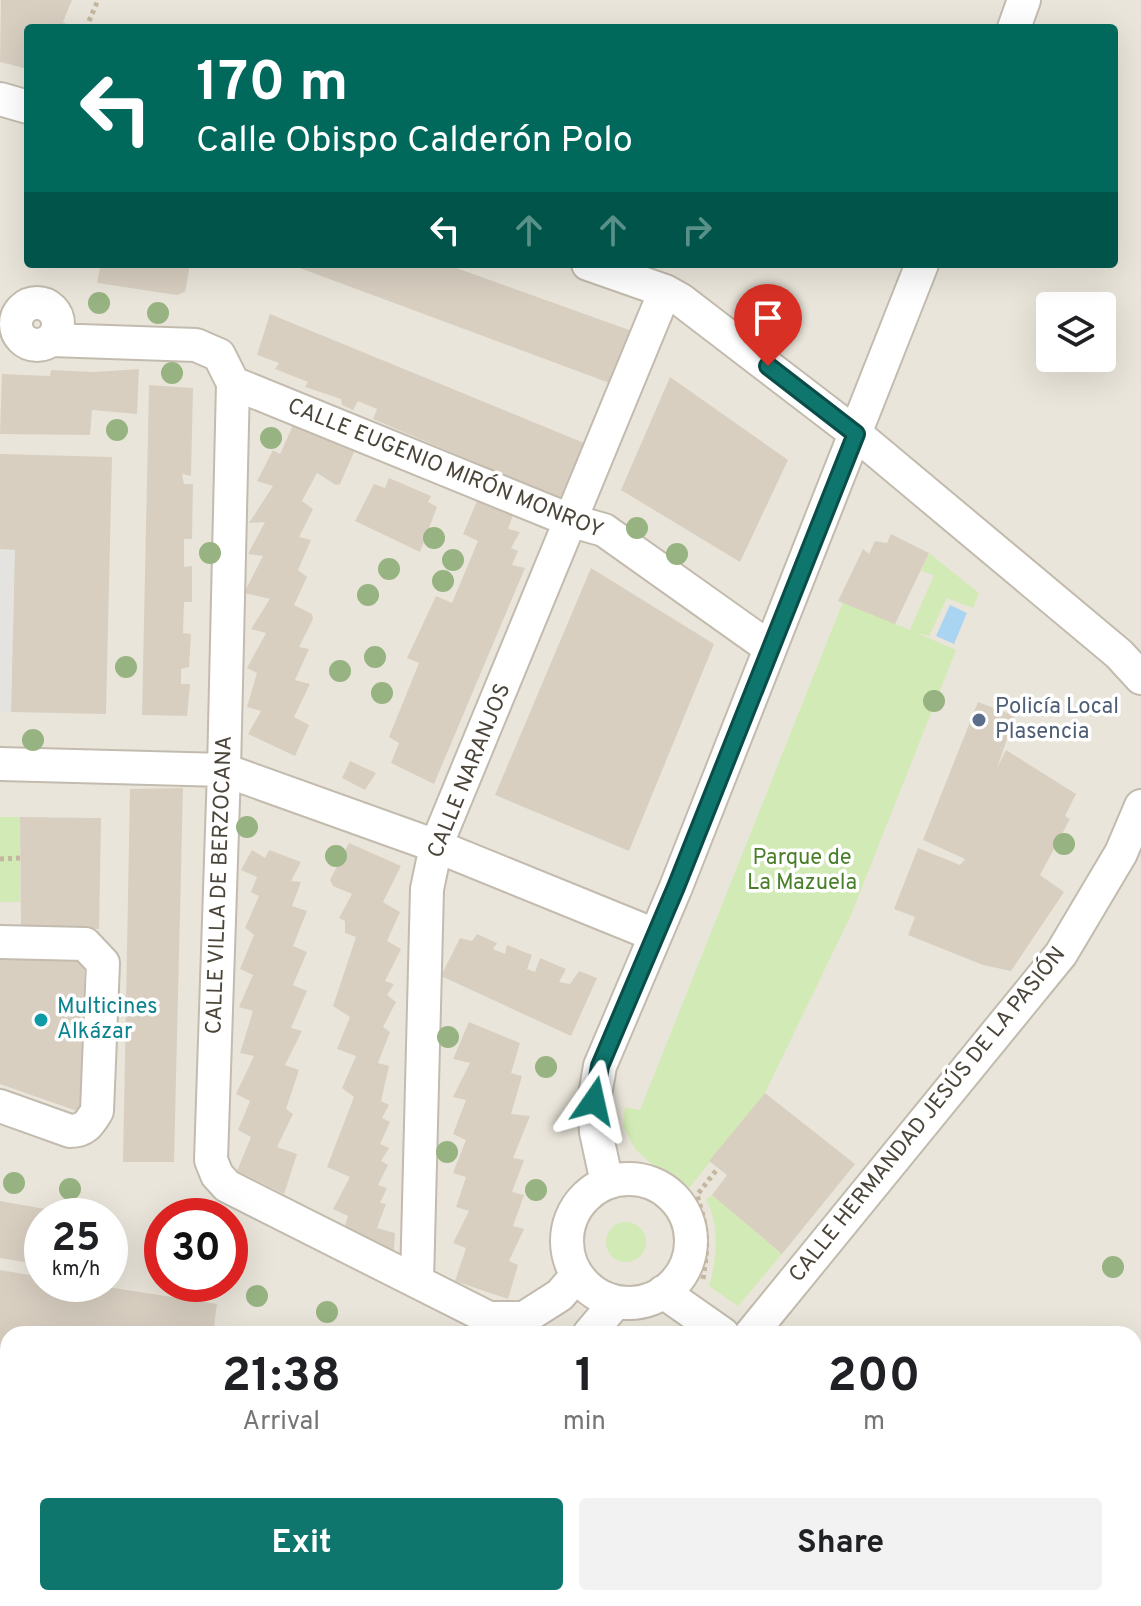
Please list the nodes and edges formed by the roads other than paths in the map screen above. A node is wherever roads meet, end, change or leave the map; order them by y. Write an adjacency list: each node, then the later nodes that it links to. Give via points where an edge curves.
1 (1024, 0): 2 (street)
2 (1015, 24)
3 (599, 268): 5 (street)
4 (920, 268): 8 (street)
5 (665, 291): 8 (street); 9 (street, CALLE NARANJOS)
6 (51, 340): 7 (street, via 196,345 219,355)
7 (233, 383): 9 (street, CALLE EUGENIO MIRÓN MONROY); 13 (street, CALLE VILLA DE BERZOCANA)
8 (856, 434): 10 (street); 11 (street)
9 (572, 521): 10 (street, CALLE EUGENIO MIRÓN MONROY, via 604,530); 15 (street, CALLE NARANJOS)
10 (770, 648): 16 (street)
11 (1141, 678)
12 (0, 764): 13 (street)
13 (224, 770): 15 (street); 21 (street, CALLE VILLA DE BERZOCANA, via 211,1160 227,1186)
14 (1141, 806): 26 (street, CALLE HERMANDAD JESÚS DE LA PASIÓN, via 1121,853 1061,954)
15 (436, 846): 16 (street); 21 (street, CALLE NARANJOS, via 427,889)
16 (655, 935): 19 (street, via 600,1066 594,1101)
17 (0, 942): 18 (street, via 85,944 103,963 97,1111 89,1124 70,1131)
18 (0, 1106)
19 (607, 1183): 20 (street, via 590,1192 569,1222 569,1258); 22 (street, via 645,1180 677,1201 687,1218 689,1256 682,1274)
20 (577, 1275): 21 (street, CALLE VILLA DE BERZOCANA, via 560,1295 524,1318 489,1318); 23 (street, via 601,1297)
21 (417, 1281)
22 (663, 1292): 23 (street, via 635,1303); 25 (street)
23 (616, 1302): 24 (street)
24 (596, 1326)
25 (712, 1326)
26 (758, 1326)

